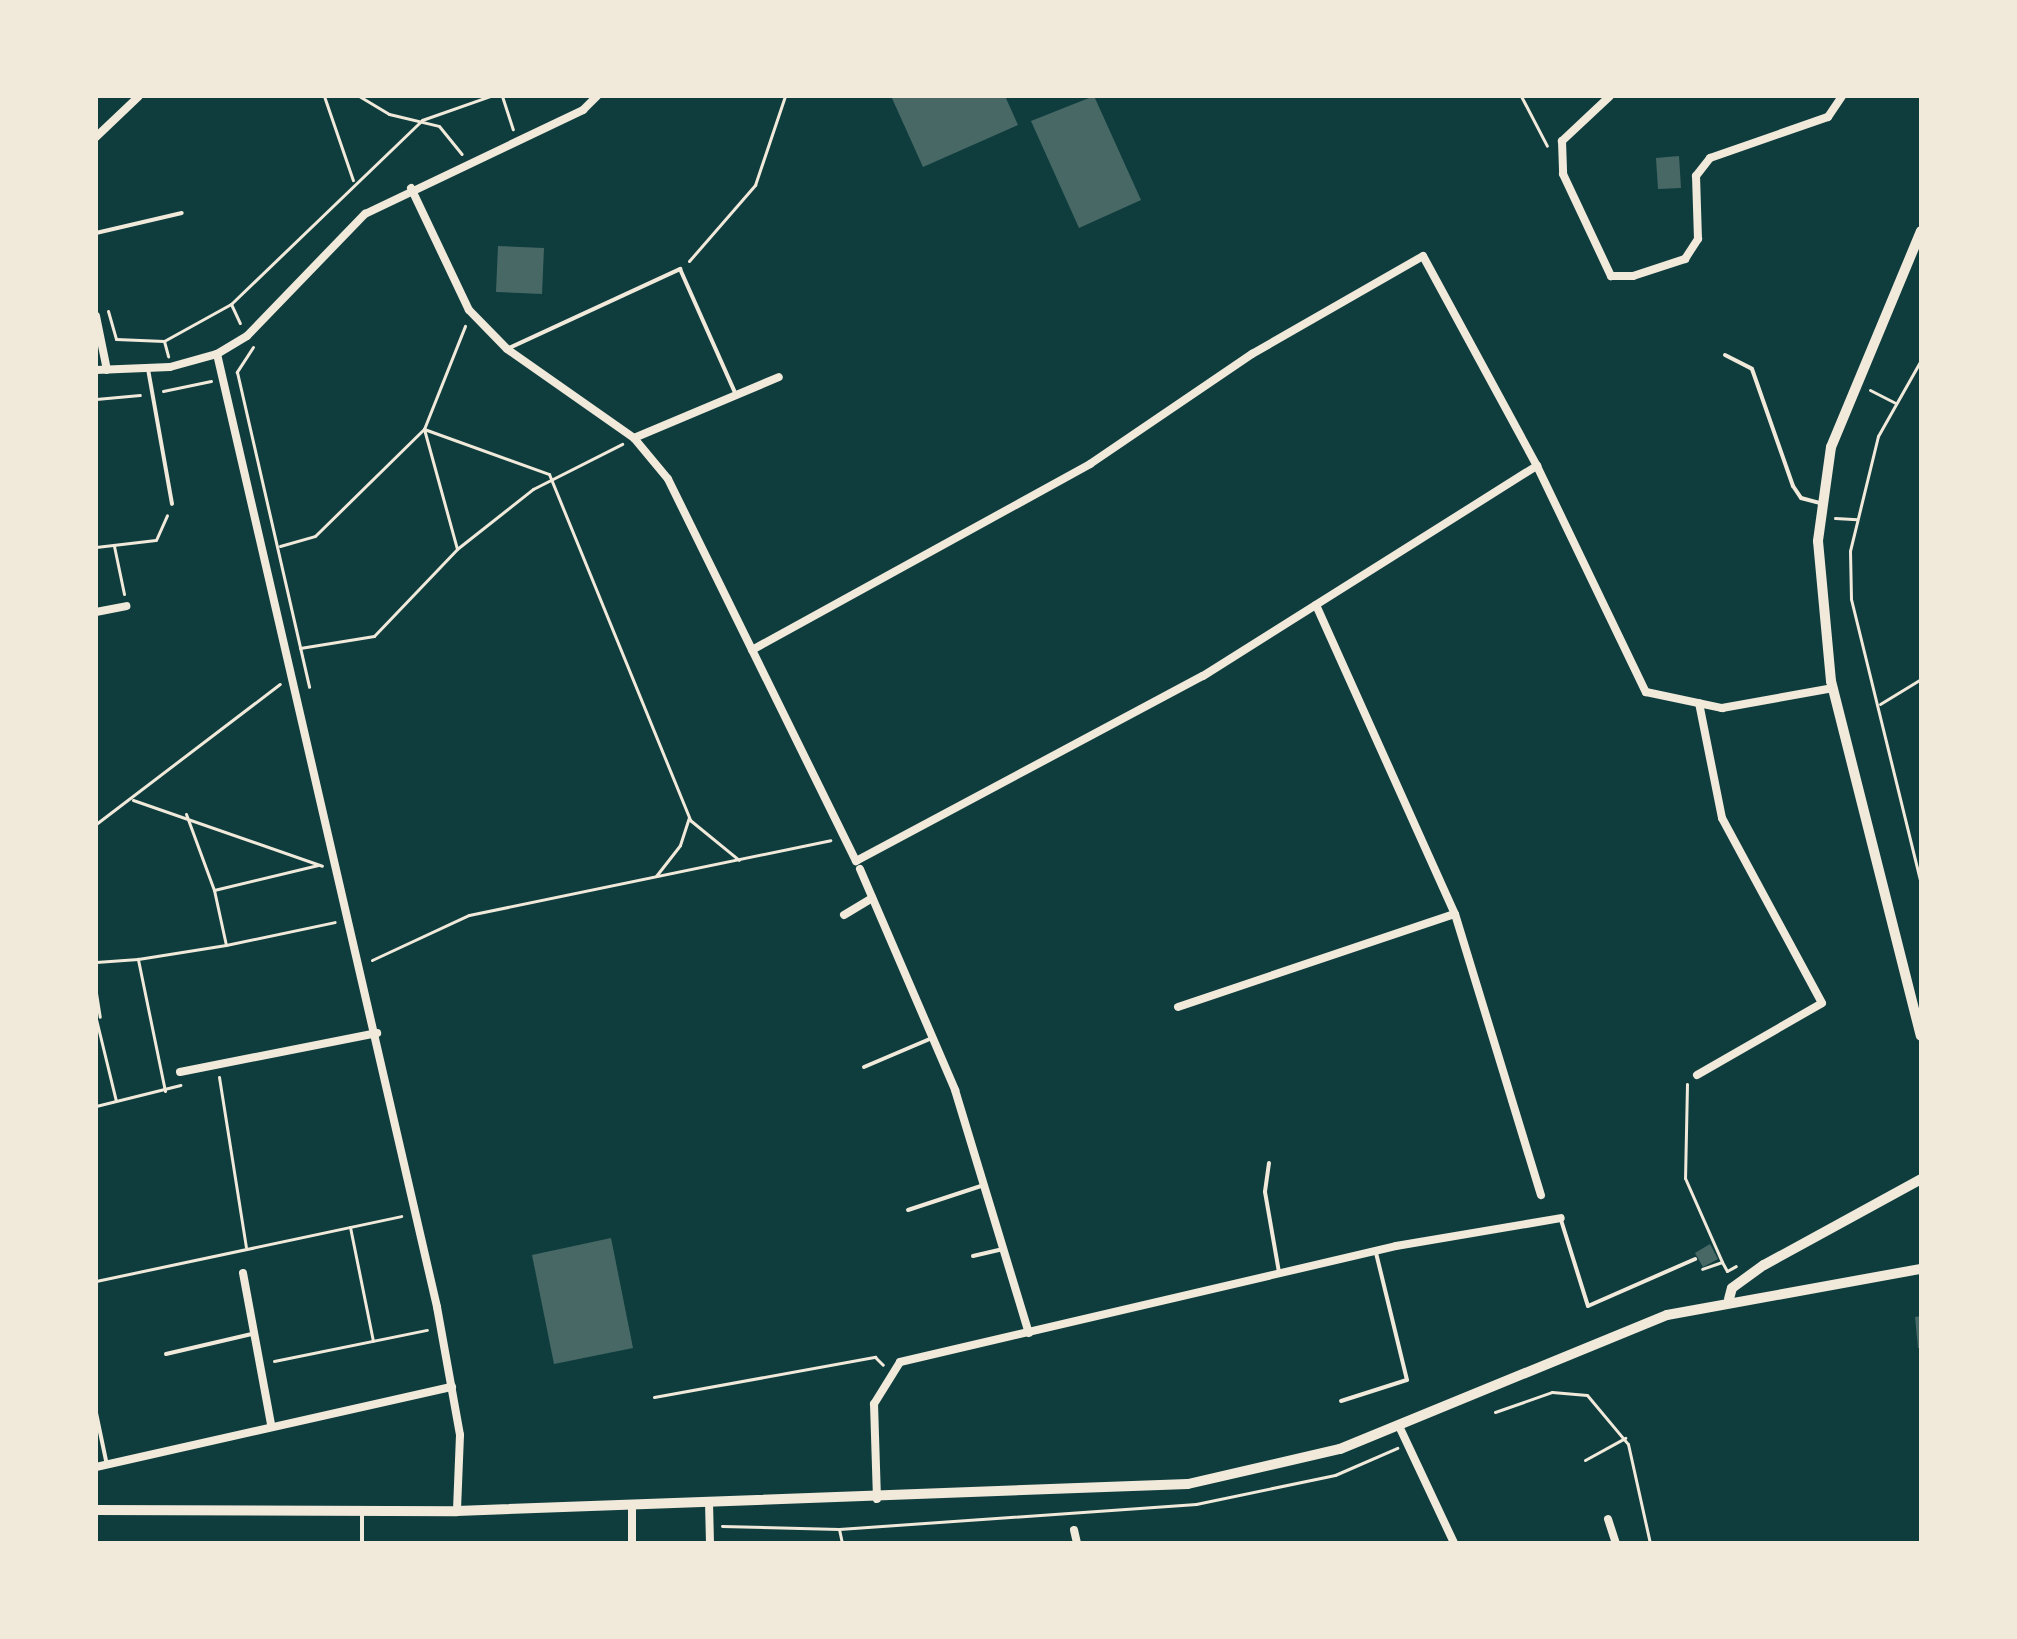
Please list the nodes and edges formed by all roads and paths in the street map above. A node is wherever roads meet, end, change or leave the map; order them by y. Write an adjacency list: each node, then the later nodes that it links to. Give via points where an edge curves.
1 (139, 96): 12 (street)
2 (324, 96): 16 (path)
3 (359, 96): 11 (path, via 371,107)
4 (490, 96): 11 (path)
5 (502, 96): 13 (path)
6 (597, 96): 13 (street)
7 (785, 96): 21 (path, via 755,185)
8 (1521, 96): 15 (path)
9 (1610, 96): 15 (street, via 1562,141)
10 (1842, 96): 15 (street, via 1828,117 1710,158 1696,176 1698,239 1685,259 1657,270 1611,276)
11 (422, 120): 14 (path, via 448,134); 16 (path)
12 (96, 137)
13 (516, 140): 14 (street)
14 (467, 163): 17 (street)
15 (1563, 174)
16 (353, 180): 22 (path)
17 (411, 188): 24 (street); 25 (street, via 365,214)
18 (182, 213): 20 (lane)
19 (1921, 231): 36 (street)
20 (96, 233)
21 (680, 269): 27 (lane); 37 (lane)
22 (231, 304): 25 (path); 26 (path)
23 (96, 314): 26 (path, via 111,311 116,339); 34 (street)
24 (474, 315): 27 (street); 39 (path)
25 (247, 336): 28 (street); 48 (path, via 256,351 237,372)
26 (164, 341): 31 (path)
27 (507, 349): 40 (street)
28 (217, 354): 31 (street); 51 (street)
29 (1725, 355): 43 (lane, via 1752,369 1793,486 1801,498)
30 (1921, 360): 38 (path)
31 (170, 367): 32 (street)
32 (148, 368): 34 (street); 44 (lane)
33 (96, 370): 34 (street)
34 (107, 370)
35 (779, 377): 37 (street)
36 (1856, 382): 38 (path); 43 (street)
37 (736, 395): 40 (street)
38 (1895, 403): 46 (path, via 1878,436)
39 (424, 429): 42 (path); 48 (path, via 315,536); 50 (path)
40 (634, 438): 42 (path); 56 (street, via 668,479)
41 (1537, 466): 52 (street); 56 (street, via 1423,256 1252,354 1090,464); 61 (street, via 1646,692)
42 (551, 480): 50 (path); 65 (path)
43 (1820, 503): 45 (street)
44 (172, 504): 47 (path, via 156,540)
45 (1819, 517): 46 (path); 59 (street)
46 (1857, 519): 62 (path, via 1851,599)
47 (114, 546): 49 (path); 53 (path)
48 (280, 546): 51 (path); 55 (path)
49 (96, 547)
50 (457, 549): 55 (path, via 374,636)
51 (264, 550): 57 (street)
52 (1316, 605): 70 (street, via 1203,676); 76 (street)
53 (126, 606): 54 (street)
54 (96, 612)
55 (300, 648): 60 (path)
56 (752, 650): 67 (street)
57 (288, 673): 63 (path); 71 (street)
58 (1921, 679): 62 (path)
59 (1833, 688): 61 (street, via 1722,708); 89 (street)
60 (311, 695)
61 (1699, 703): 94 (street, via 1722,818 1822,1003)
62 (1879, 705): 73 (path)
63 (133, 800): 64 (path); 66 (path)
64 (186, 814): 69 (path); 74 (path)
65 (689, 817): 68 (path); 72 (path, via 680,845)
66 (96, 824)
67 (844, 836): 68 (path); 70 (street)
68 (739, 860): 72 (path)
69 (318, 865): 71 (path); 74 (path)
70 (858, 865): 75 (street)
71 (341, 873): 78 (street)
72 (655, 877): 82 (path, via 469,915)
73 (1921, 884)
74 (214, 890): 80 (path)
75 (872, 898): 77 (street); 90 (street)
76 (1455, 914): 86 (street); 101 (street)
77 (844, 915)
78 (352, 918): 80 (path); 88 (street)
79 (368, 944): 82 (path)
80 (226, 945): 81 (path)
81 (138, 959): 83 (path); 95 (path)
82 (372, 960): 84 (path)
83 (96, 962)
84 (375, 975)
85 (96, 993): 87 (path)
86 (1178, 1007)
87 (98, 1019): 96 (path)
88 (377, 1033): 91 (street); 103 (street)
89 (1921, 1036)
90 (932, 1038): 92 (lane); 100 (street)
91 (217, 1065): 93 (street); 106 (path)
92 (864, 1067)
93 (180, 1072): 95 (path, via 180,1088)
94 (1697, 1075): 110 (path, via 1687,1075 1685,1178 1722,1262 1702,1271)
95 (165, 1091): 96 (path)
96 (116, 1101): 97 (path)
97 (96, 1106)
98 (1269, 1163): 112 (lane, via 1265,1192)
99 (1921, 1179): 115 (street, via 1764,1265 1732,1288)
100 (987, 1184): 102 (lane); 107 (street)
101 (1541, 1195)
102 (908, 1210)
103 (417, 1213): 105 (path); 116 (street)
104 (1561, 1218): 108 (street); 110 (lane, via 1588,1306)
105 (350, 1227): 106 (path); 119 (path)
106 (247, 1249): 114 (path)
107 (1006, 1249): 109 (lane); 117 (street)
108 (1375, 1250): 112 (street); 125 (lane, via 1407,1380)
109 (973, 1256)
110 (1695, 1259)
111 (1921, 1269): 115 (street)
112 (1279, 1272): 117 (street)
113 (243, 1273): 118 (street)
114 (96, 1281)
115 (1729, 1299): 129 (street, via 1572,1350)
116 (440, 1328): 119 (path); 123 (street)
117 (1029, 1333): 122 (street, via 900,1362)
118 (252, 1334): 120 (lane); 121 (street)
119 (373, 1341): 121 (path)
120 (166, 1354)
121 (259, 1364): 128 (street)
122 (890, 1371): 124 (path, via 875,1357); 135 (street, via 874,1404)
123 (452, 1387): 128 (street); 139 (street, via 460,1435)
124 (654, 1397)
125 (1341, 1401)
126 (1495, 1412): 130 (path, via 1552,1392 1587,1395)
127 (96, 1413): 134 (lane)
128 (271, 1424): 134 (street)
129 (1399, 1426): 131 (street); 135 (street, via 1296,1464 1188,1484)
130 (1625, 1438): 132 (path); 152 (path)
131 (1408, 1443): 143 (path, via 1335,1475 1196,1504); 150 (street)
132 (1585, 1460)
133 (96, 1467): 134 (street)
134 (108, 1468)
135 (877, 1500): 136 (street)
136 (709, 1502): 137 (street); 142 (street)
137 (632, 1504): 139 (street); 146 (street)
138 (96, 1510): 140 (street)
139 (457, 1511): 140 (street)
140 (362, 1513): 145 (lane)
141 (1608, 1519): 151 (street)
142 (710, 1526): 143 (path); 147 (street)
143 (839, 1529): 148 (path)
144 (1074, 1530): 149 (street)
145 (362, 1543)
146 (632, 1543)
147 (710, 1543)
148 (842, 1543)
149 (1077, 1543)
150 (1454, 1543)
151 (1616, 1543)
152 (1650, 1543)

